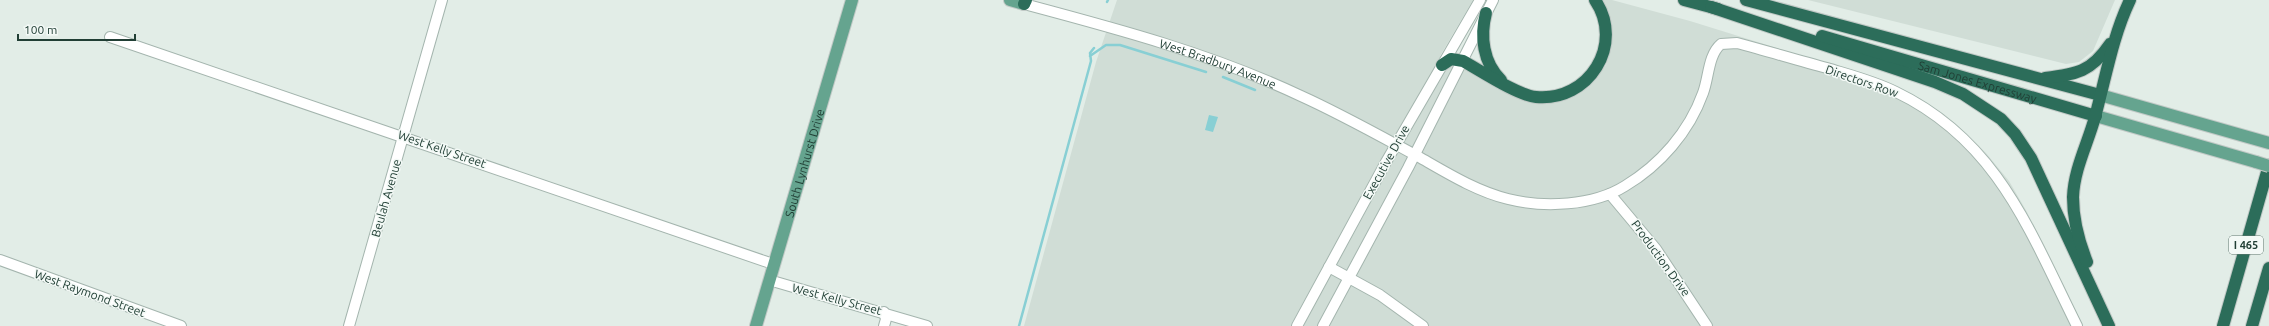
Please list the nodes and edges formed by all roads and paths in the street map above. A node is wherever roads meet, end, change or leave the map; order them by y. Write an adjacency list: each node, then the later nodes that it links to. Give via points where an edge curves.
1 (442, 0): 24 (street, Beulah Avenue)
2 (852, 0): 13 (main road, South Lynhurst Drive)
3 (860, 0): 13 (main road)
4 (1010, 0): 11 (main road, West Bradbury Avenue)
5 (1480, 0): 19 (street, Executive Drive)
6 (1493, 0): 14 (street, Executive Drive)
7 (1595, 0): 21 (highway, via 1605,22 1606,44 1597,68 1586,82 1564,94 1543,97 1525,94)
8 (1684, 0): 12 (highway, Sam Jones Expressway)
9 (1746, 0): 20 (highway, Sam Jones Expressway)
10 (2130, 0): 16 (highway)
11 (1024, 1): 26 (street, West Bradbury Avenue, via 1156,40 1243,70 1313,101)
12 (1711, 7): 23 (highway, Sam Jones Expressway); 47 (highway, via 1935,82 1973,99 2001,119 2031,158)
13 (848, 13): 31 (main road, South Lynhurst Drive)
14 (1486, 13): 18 (street, Executive Drive); 21 (highway, via 1483,30 1485,50 1490,64)
15 (110, 37): 24 (street, West Kelly Street)
16 (2114, 38): 20 (highway, via 2098,60 2084,70); 22 (highway)
17 (1722, 44): 29 (street, West Bradbury Avenue, via 1713,54 1704,92 1682,134 1652,166); 46 (street, Directors Row, via 1737,43 1881,85 1910,99 1952,128 1983,158 2015,202)
18 (1463, 61): 19 (highway, via 1452,59); 21 (highway); 27 (street, Executive Drive)
19 (1442, 65): 26 (street, Executive Drive)
20 (2037, 78): 22 (highway, Sam Jones Expressway)
21 (1505, 83)
22 (2100, 95): 23 (highway); 25 (main road, Sam Jones Expressway)
23 (2096, 116): 28 (main road, Sam Jones Expressway, bridge); 47 (highway, via 2076,179 2074,208 2078,237)
24 (403, 136): 31 (street, West Kelly Street); 38 (street, Beulah Avenue)
25 (2265, 142)
26 (1396, 144): 27 (street, West Bradbury Avenue); 32 (street, Executive Drive)
27 (1415, 155): 29 (street, West Bradbury Avenue, via 1478,188 1518,201 1561,203); 34 (street, Executive Drive)
28 (2269, 165): 48 (highway, I 465)
29 (1610, 194): 45 (street, Production Drive, via 1660,254)
30 (0, 260): 37 (street, West Raymond Street)
31 (773, 264): 35 (main road, South Lynhurst Drive)
32 (1329, 267): 34 (street); 42 (street, Executive Drive)
33 (2269, 268): 49 (highway, I 465)
34 (1349, 277): 43 (street, Executive Drive); 44 (street, via 1394,304)
35 (769, 280): 36 (street, West Kelly Street); 39 (main road, South Lynhurst Drive)
36 (884, 312): 40 (street); 41 (street, West Kelly Street)
37 (181, 326)
38 (349, 326)
39 (756, 326)
40 (884, 326)
41 (927, 326)
42 (1297, 326)
43 (1323, 326)
44 (1423, 326)
45 (1707, 326)
46 (2077, 326)
47 (2110, 326)
48 (2223, 326)
49 (2252, 326)

